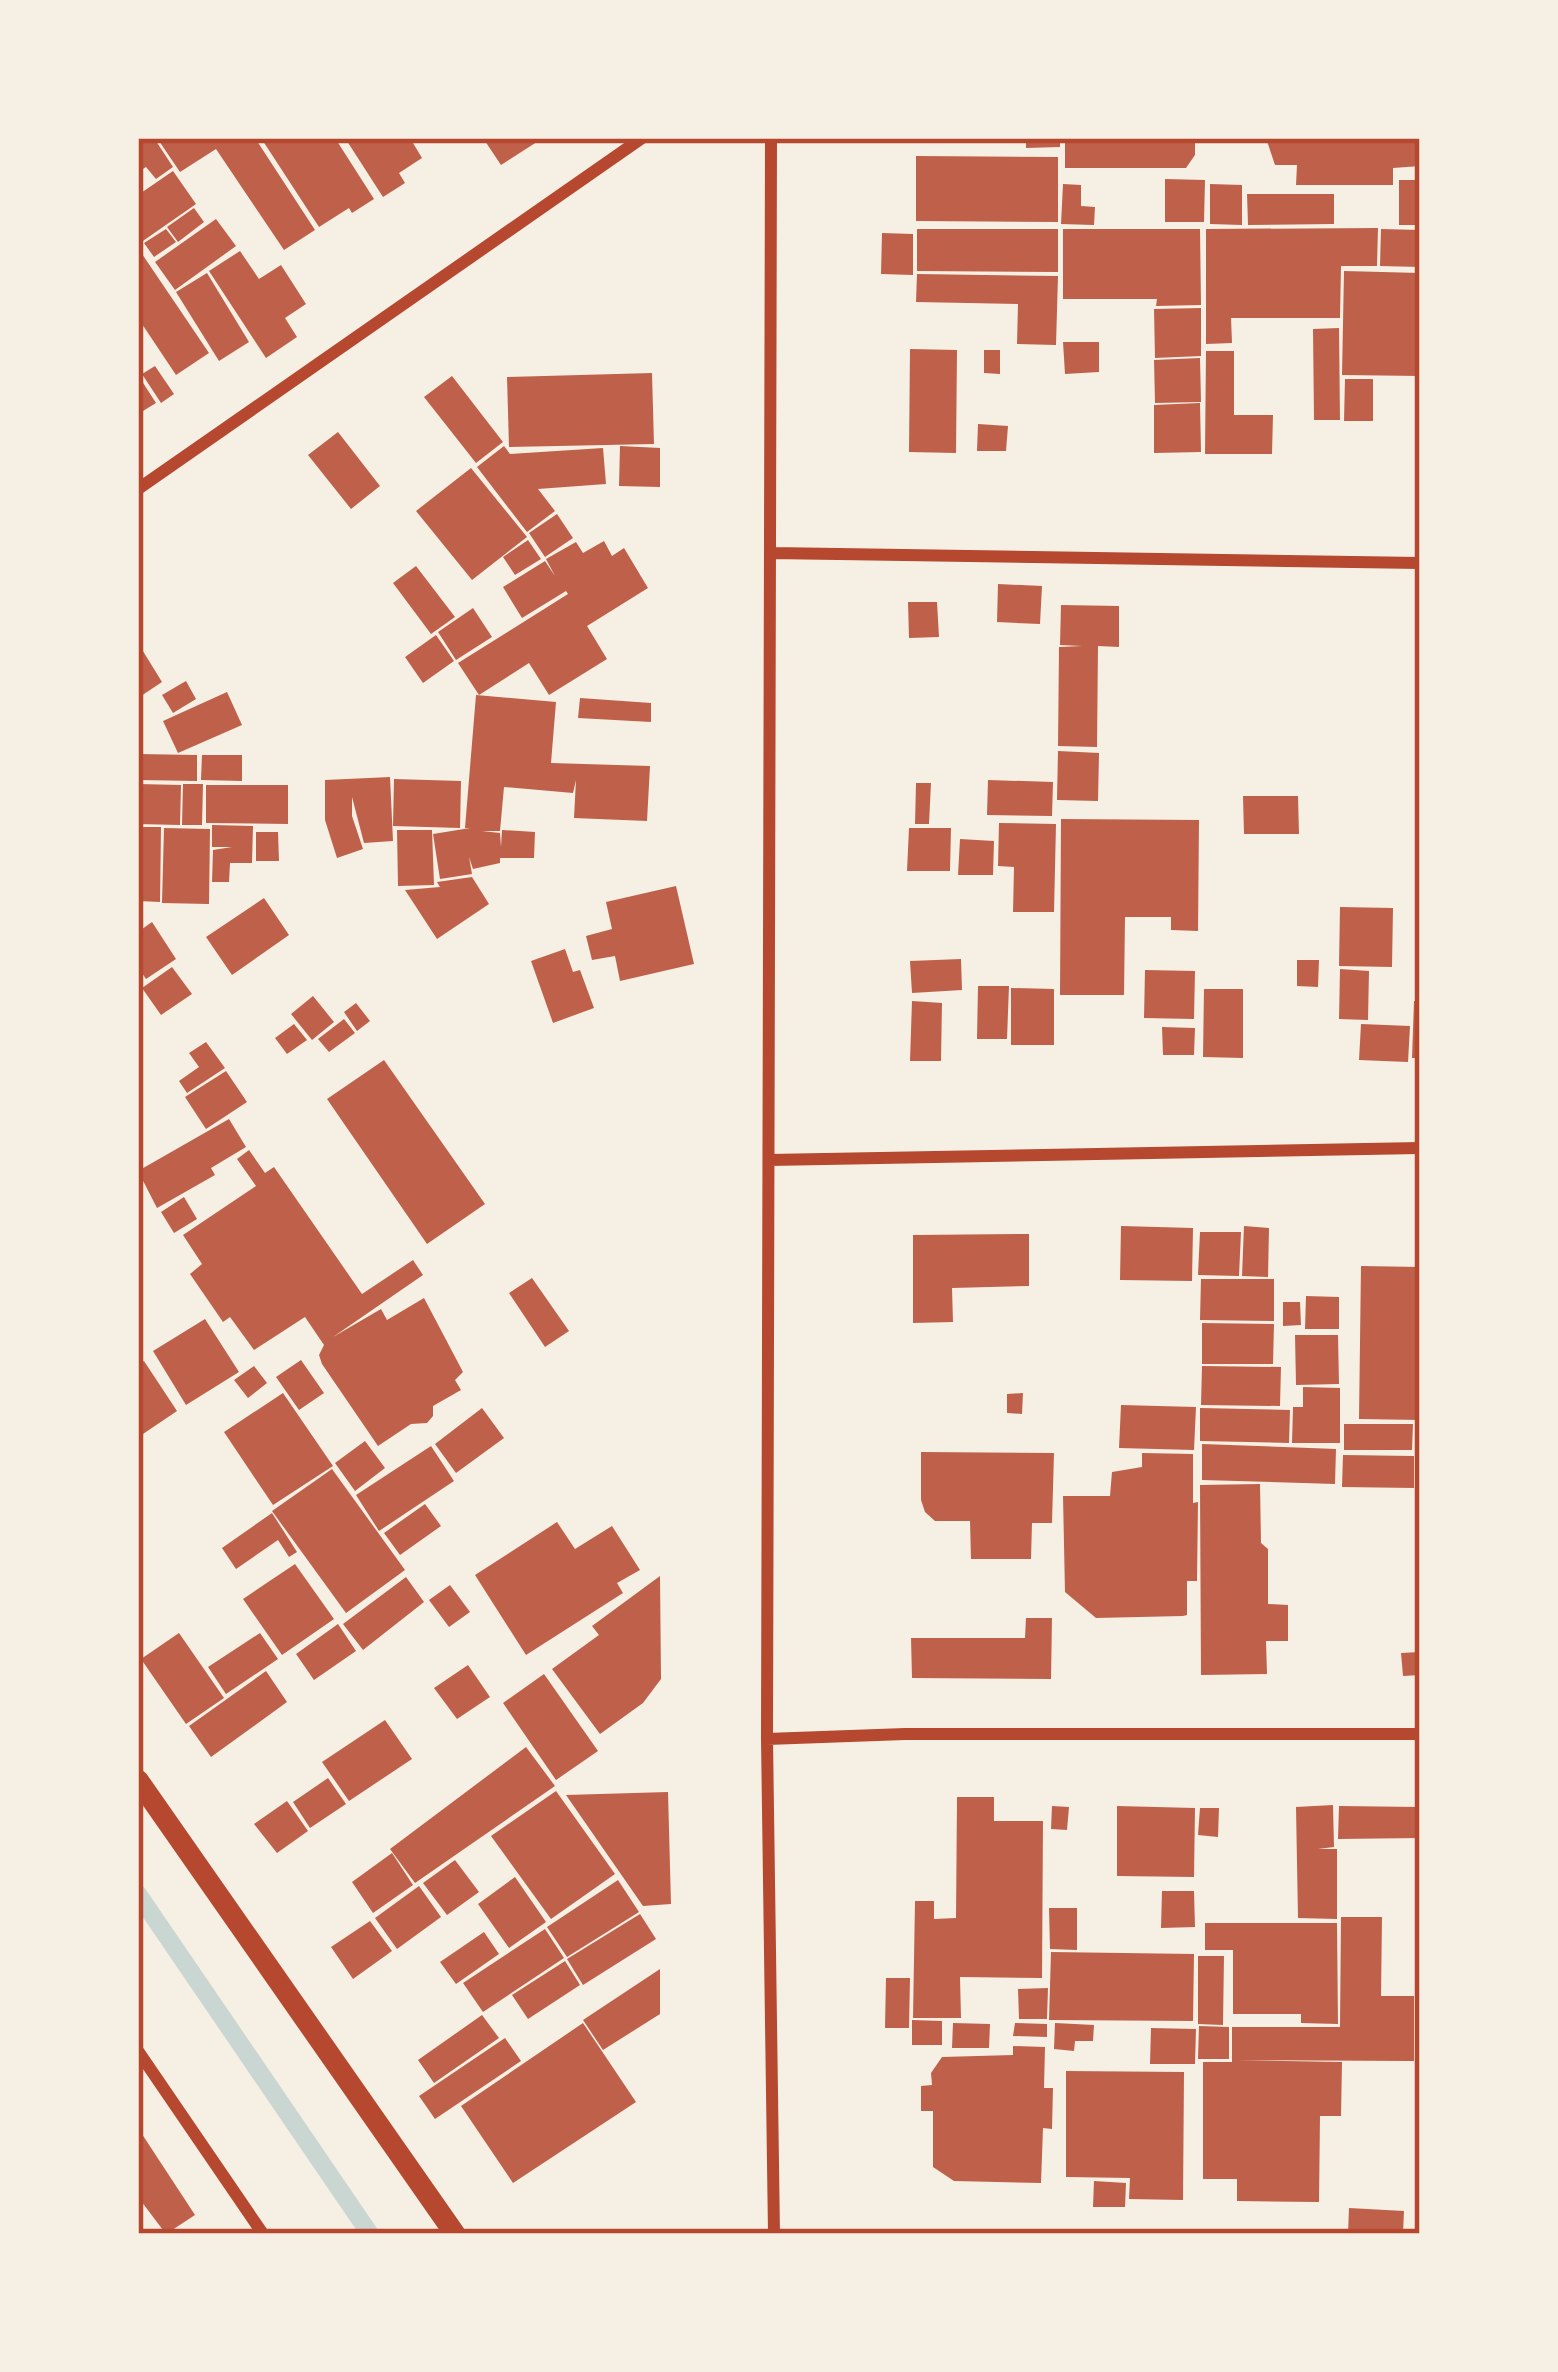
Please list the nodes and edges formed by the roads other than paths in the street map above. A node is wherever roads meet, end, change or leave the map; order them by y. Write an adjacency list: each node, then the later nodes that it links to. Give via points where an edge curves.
1 (643, 138): 3 (street)
2 (771, 138): 4 (street)
3 (138, 489)
4 (772, 553): 5 (street); 7 (street)
5 (1420, 563)
6 (1420, 1148): 7 (street)
7 (769, 1160): 9 (street)
8 (1420, 1734): 9 (street)
9 (767, 1739): 14 (street)
10 (138, 1780): 13 (street)
11 (138, 2051): 12 (street)
12 (263, 2234)
13 (455, 2234)
14 (774, 2234)

